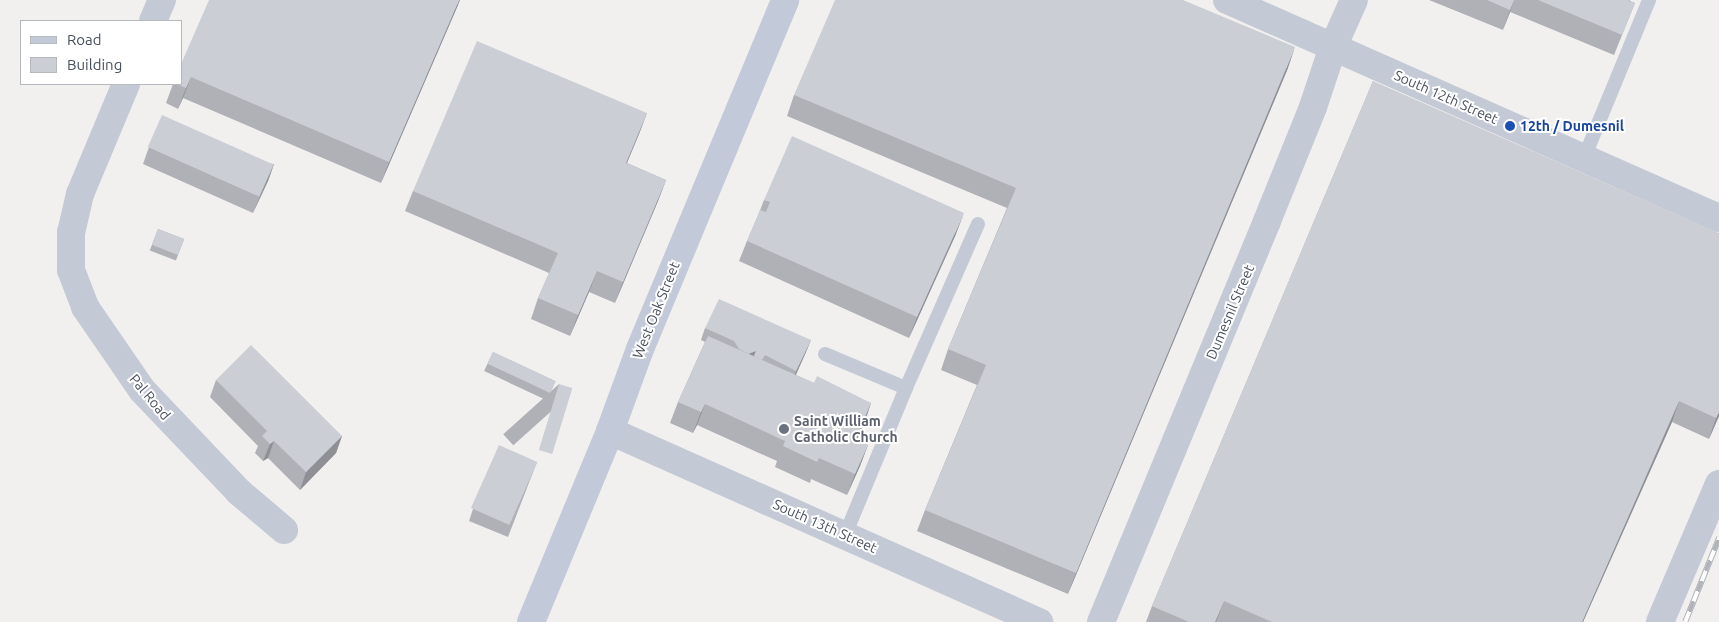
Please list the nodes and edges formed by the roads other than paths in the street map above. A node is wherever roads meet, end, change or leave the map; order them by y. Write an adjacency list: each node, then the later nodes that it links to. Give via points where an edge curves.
1 (162, 0): 6 (street)
2 (785, 0): 14 (main road, West Oak Street, via 640,349)
3 (1227, 0): 7 (street, South 12th Street)
4 (1354, 0): 7 (street, Dumesnil Street)
5 (1649, 0): 9 (lane)
6 (153, 20)
7 (1333, 47): 9 (street, South 12th Street); 20 (street, Dumesnil Street, via 1314,108)
8 (126, 85): 16 (street, Pal Road, via 80,194 71,232 71,270 85,307 142,390 239,492)
9 (1584, 158): 10 (street, South 12th Street)
10 (1719, 218)
11 (978, 224): 13 (lane)
12 (825, 354): 13 (lane)
13 (906, 388): 17 (lane)
14 (610, 431): 17 (street, South 13th Street); 18 (main road, West Oak Street)
15 (1719, 484): 21 (street)
16 (284, 530)
17 (845, 535): 19 (street, South 13th Street)
18 (531, 622)
19 (1039, 622)
20 (1101, 622)
21 (1660, 622)

